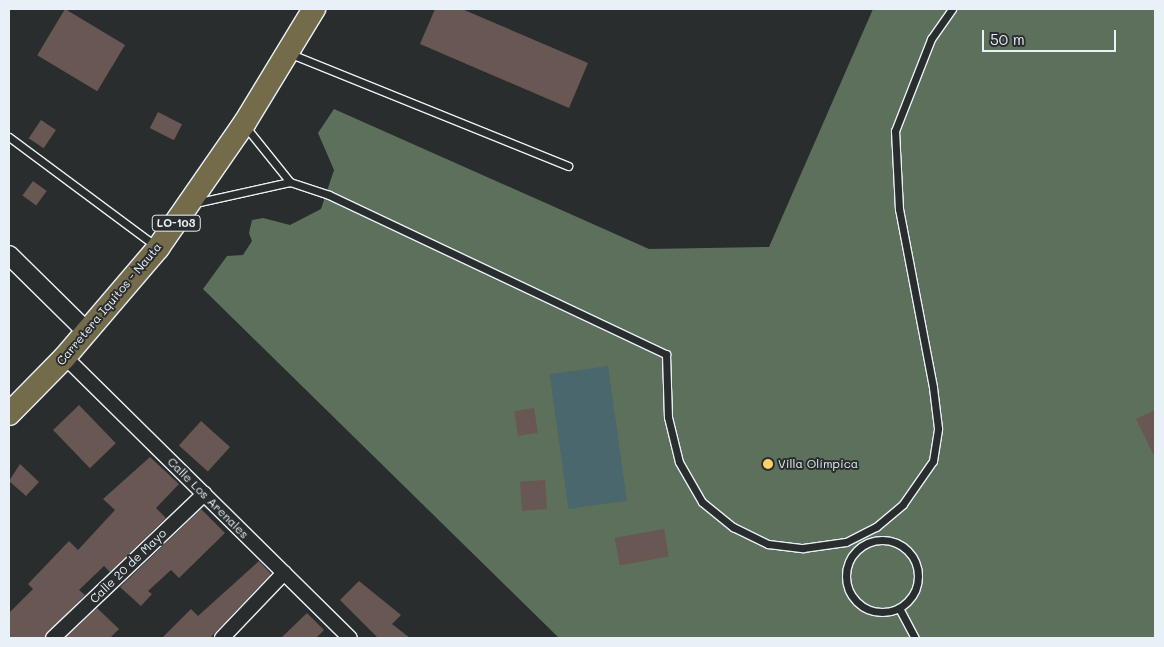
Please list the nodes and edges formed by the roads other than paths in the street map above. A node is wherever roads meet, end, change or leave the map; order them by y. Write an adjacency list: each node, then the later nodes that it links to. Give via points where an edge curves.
1 (314, 9): 3 (main road, Carretera Iquitos - Nauta / LO-103)
2 (952, 9): 15 (lane, via 931,39 895,131 899,209 938,428 933,460 904,504)
3 (288, 52): 4 (main road, Carretera Iquitos - Nauta / LO-103); 6 (lane)
4 (244, 124): 7 (lane); 8 (main road, Carretera Iquitos - Nauta / LO-103)
5 (9, 137): 9 (lane)
6 (568, 166)
7 (290, 182): 8 (lane); 15 (lane, via 329,195 666,354 668,417 679,462 702,502 733,527 768,544 803,548 846,542)
8 (188, 205): 9 (main road, Carretera Iquitos - Nauta / LO-103)
9 (158, 248): 11 (main road, Carretera Iquitos - Nauta / LO-103)
10 (9, 255): 11 (street)
11 (87, 332): 12 (main road, Carretera Iquitos - Nauta / LO-103)
12 (65, 357): 13 (main road, Carretera Iquitos - Nauta / LO-103); 14 (street, Calle Los Arenales)
13 (9, 414)
14 (204, 494): 17 (street, Calle Los Arenales); 20 (street, Calle 20 de Mayo)
15 (862, 534): 16 (lane)
16 (868, 544): 18 (lane, via 893,542 914,560 917,587); 18 (lane, via 848,566 851,593 872,611)
17 (284, 573): 19 (street, Calle Los Arenales); 21 (street)
18 (899, 608): 22 (lane)
19 (343, 636)
20 (53, 638)
21 (222, 638)
22 (915, 638)

